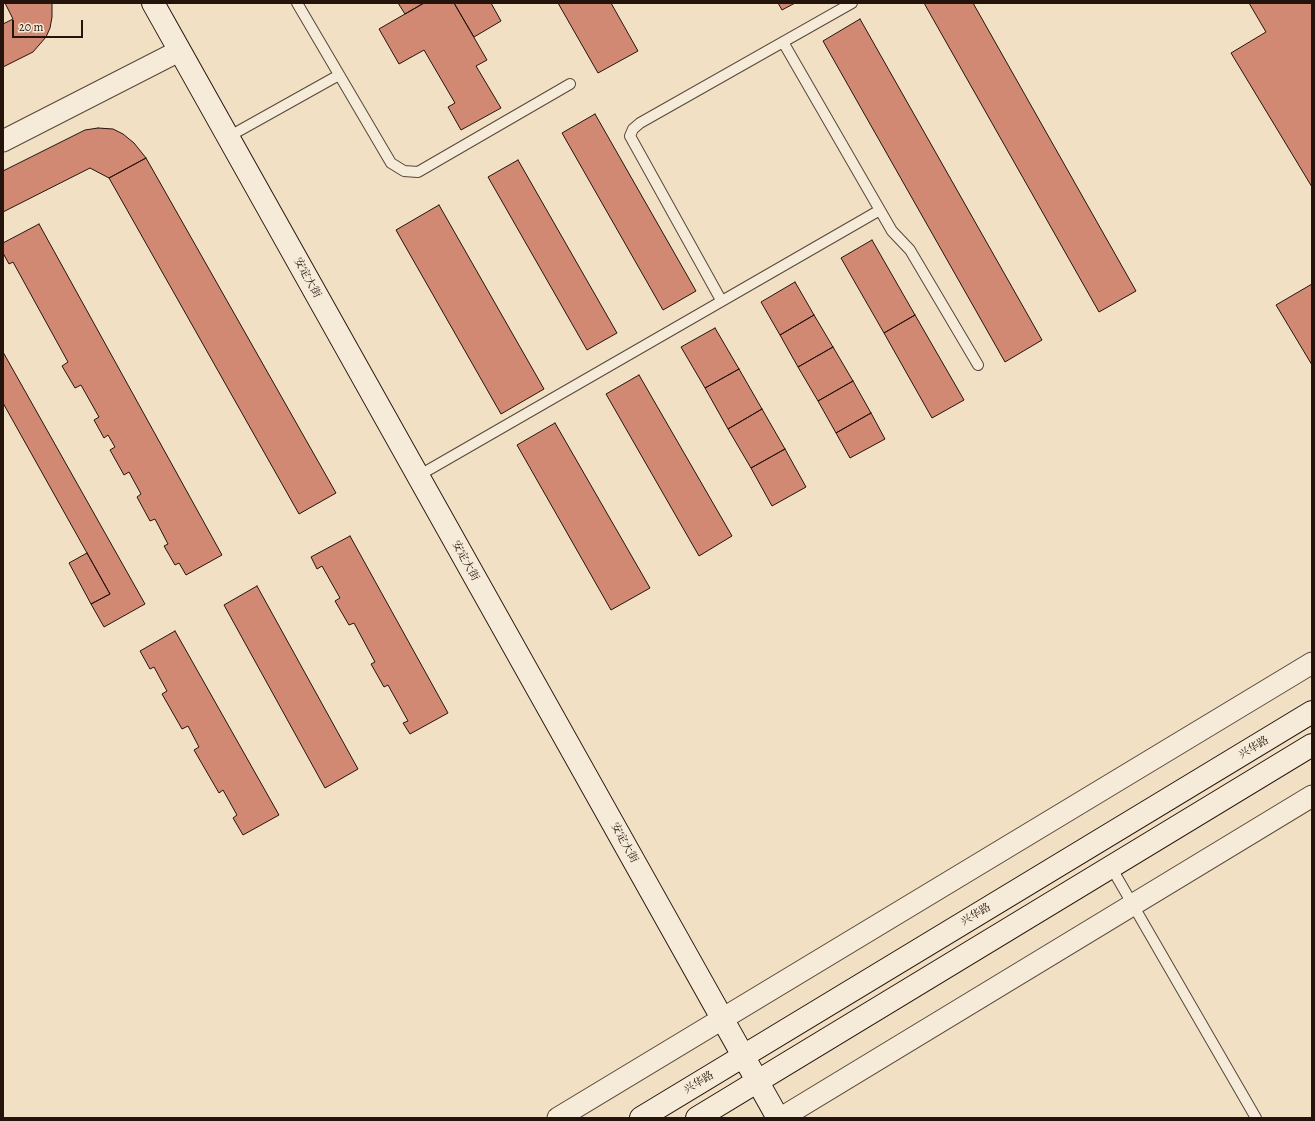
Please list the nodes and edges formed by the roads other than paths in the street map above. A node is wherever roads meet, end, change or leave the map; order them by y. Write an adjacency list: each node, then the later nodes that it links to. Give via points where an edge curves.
1 (153, 3): 5 (main road, 安定大街)
2 (297, 3): 6 (lane)
3 (852, 3): 4 (lane)
4 (783, 42): 10 (lane); 11 (lane, via 640,123 630,136)
5 (180, 51): 8 (main road, 安定大街); 9 (street)
6 (339, 75): 7 (lane, via 391,164 404,171 418,172); 8 (lane)
7 (570, 84)
8 (228, 137): 13 (main road, 安定大街)
9 (3, 140)
10 (880, 210): 11 (lane); 12 (lane, via 892,231 910,250)
11 (721, 300): 13 (lane)
12 (978, 365)
13 (418, 476): 20 (main road, 安定大街)
14 (1312, 663): 20 (street)
15 (1312, 712): 21 (main road, 兴华路)
16 (1312, 745): 18 (main road)
17 (1312, 796): 19 (street)
18 (1111, 867): 19 (lane); 22 (main road)
19 (1133, 905): 27 (street); 28 (lane)
20 (722, 1019): 21 (main road, 安定大街); 23 (street)
21 (743, 1056): 22 (main road, 安定大街); 24 (main road, 兴华路)
22 (757, 1082): 25 (main road); 26 (main road, 安定大街)
23 (558, 1118)
24 (640, 1118)
25 (697, 1118)
26 (778, 1118)
27 (781, 1118)
28 (1256, 1118)

